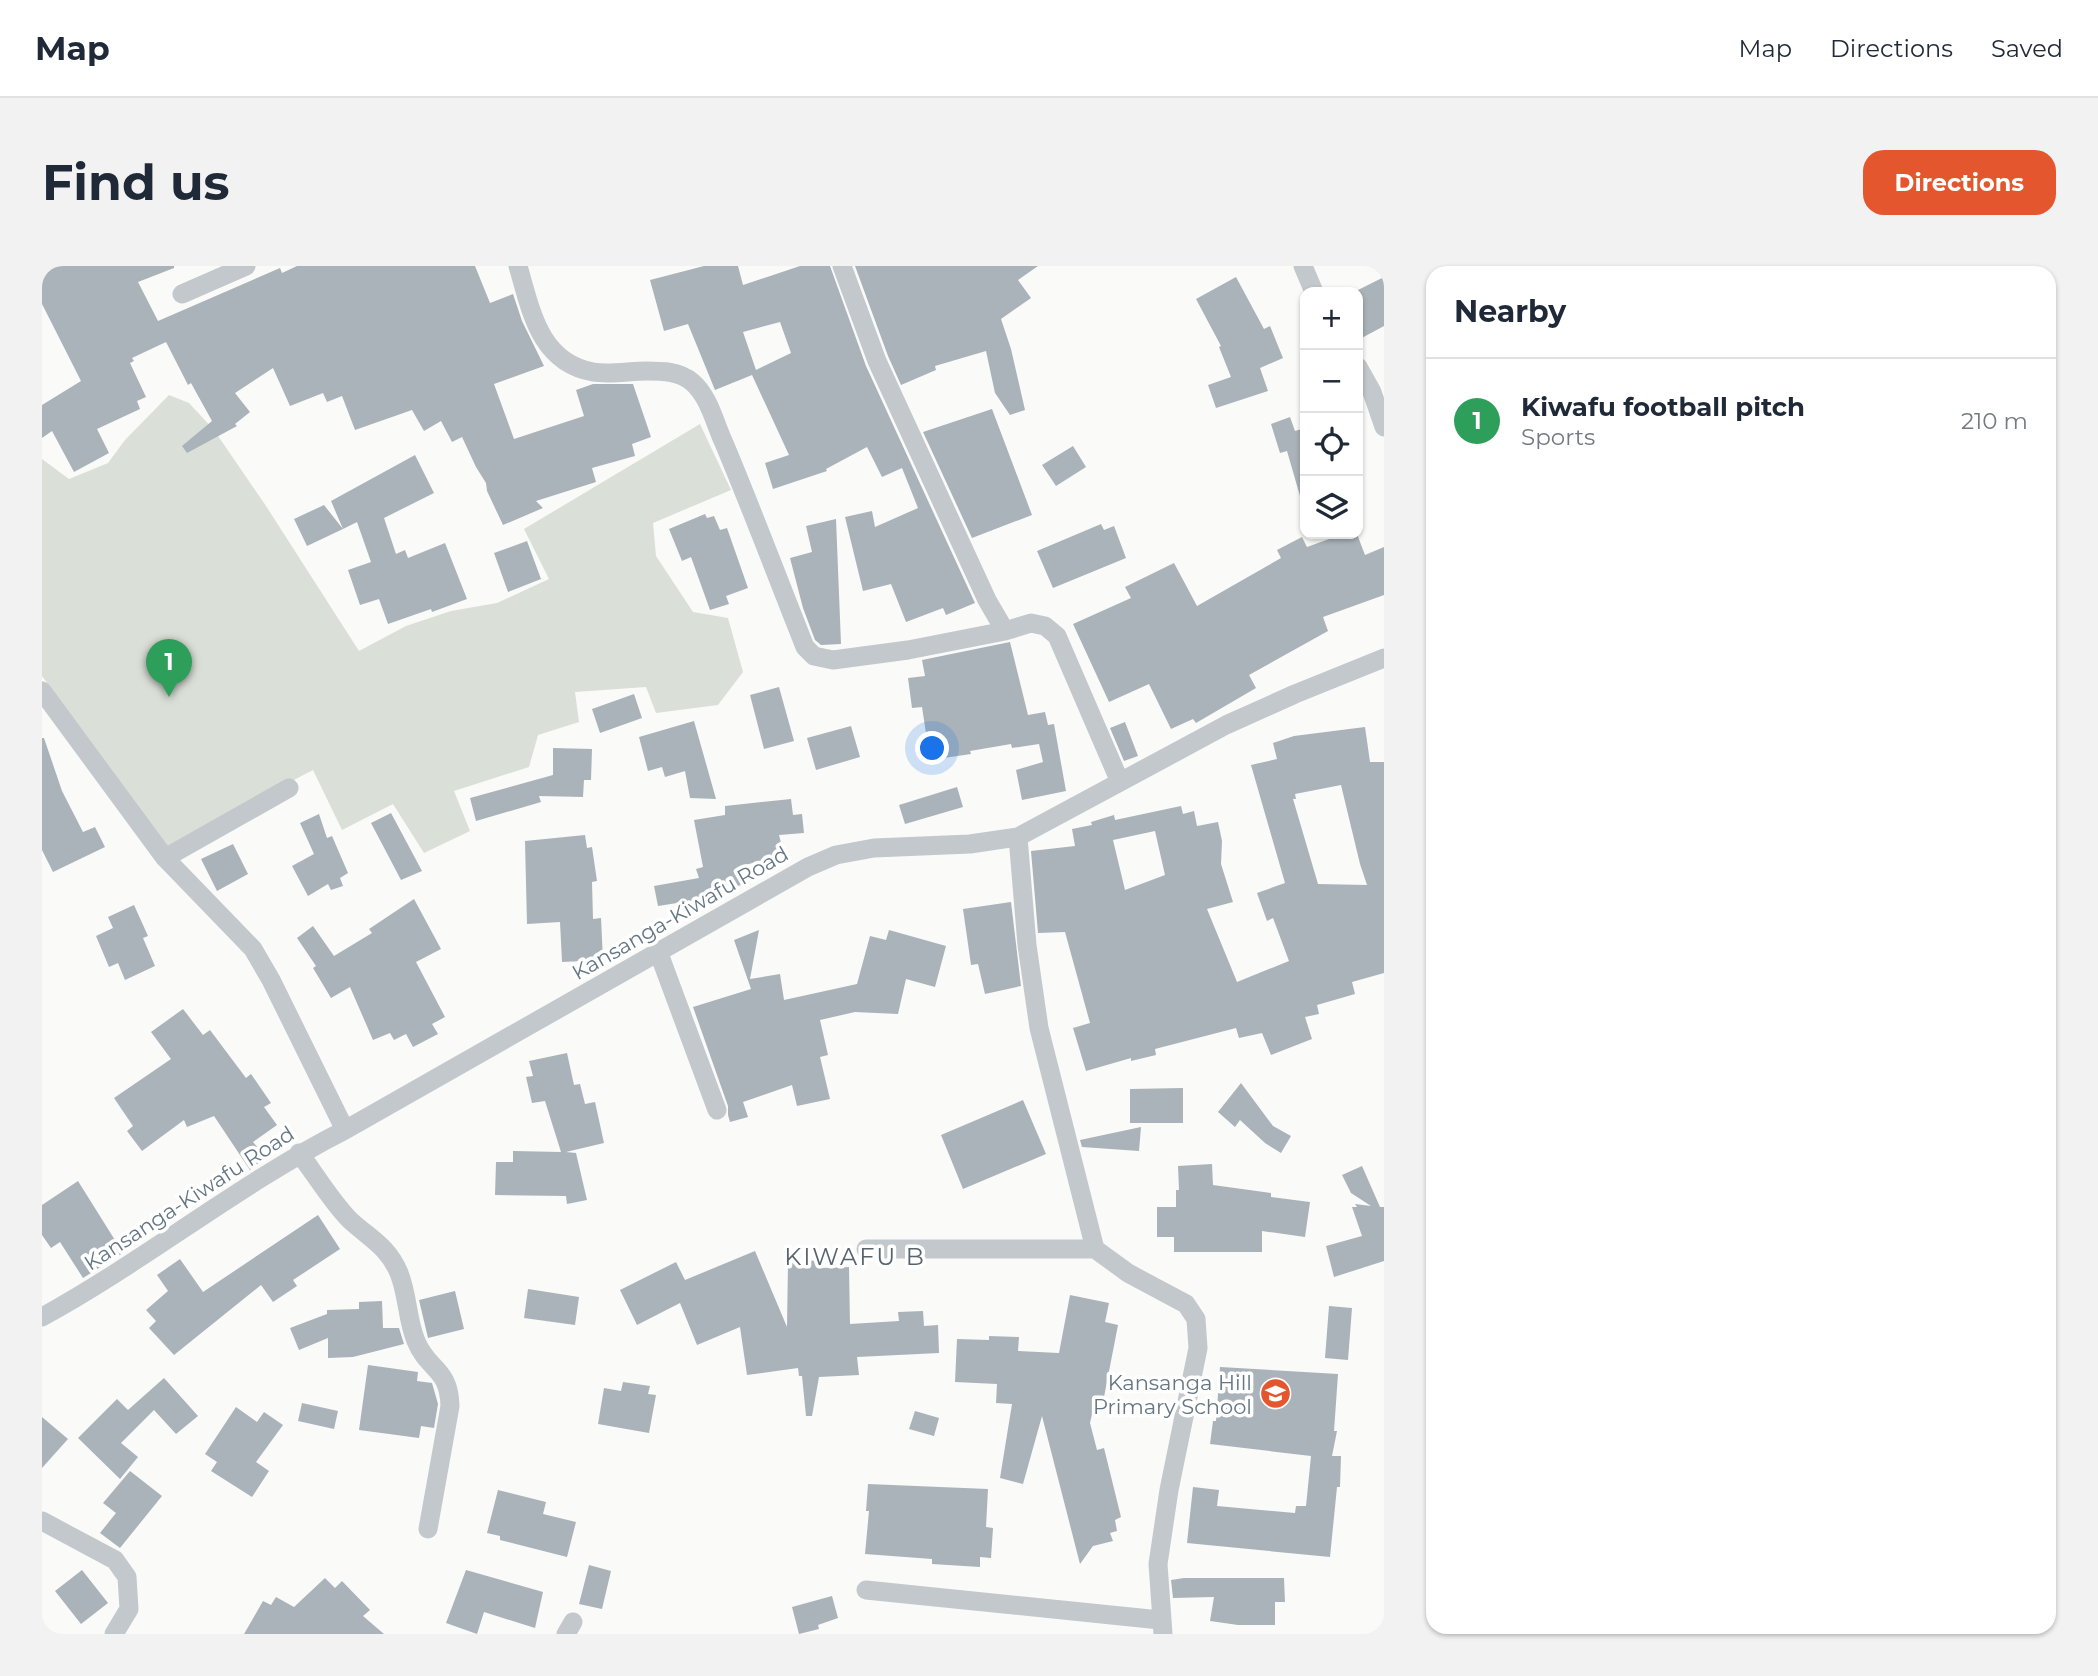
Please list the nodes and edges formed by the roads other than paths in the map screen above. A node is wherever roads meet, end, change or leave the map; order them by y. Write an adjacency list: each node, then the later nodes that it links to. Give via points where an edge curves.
1 (246, 266): 6 (street)
2 (518, 266): 9 (street, via 537,327 551,352 593,372 678,373 703,396 805,647 814,656 833,660)
3 (842, 266): 9 (street, via 887,385)
4 (1303, 266): 5 (street)
5 (1312, 287)
6 (183, 293)
7 (1363, 377): 8 (street)
8 (1384, 427)
9 (1005, 631): 12 (street, via 1031,623 1045,626 1057,636)
10 (1384, 658): 12 (street, Kansanga-Kiwafu Road, via 1238,720)
11 (42, 691): 15 (street)
12 (1120, 782): 14 (street, Kansanga-Kiwafu Road)
13 (289, 788): 15 (street)
14 (1018, 836): 16 (street, Kansanga-Kiwafu Road, via 836,855); 20 (street, via 1039,1028)
15 (166, 858): 18 (street, via 253,950)
16 (658, 951): 17 (street); 18 (street, Kansanga-Kiwafu Road)
17 (717, 1110)
18 (345, 1129): 19 (street, Kansanga-Kiwafu Road)
19 (299, 1153): 22 (street, Kansanga-Kiwafu Road); 24 (street, via 351,1221 387,1252 399,1273 416,1343 450,1389)
20 (1095, 1249): 21 (street); 26 (street, via 1186,1304 1195,1319 1198,1348 1158,1564)
21 (866, 1250)
22 (42, 1317)
23 (42, 1521): 27 (street, via 115,1560 127,1577 128,1609)
24 (428, 1529)
25 (866, 1590): 26 (street)
26 (1162, 1627)
27 (114, 1634)

